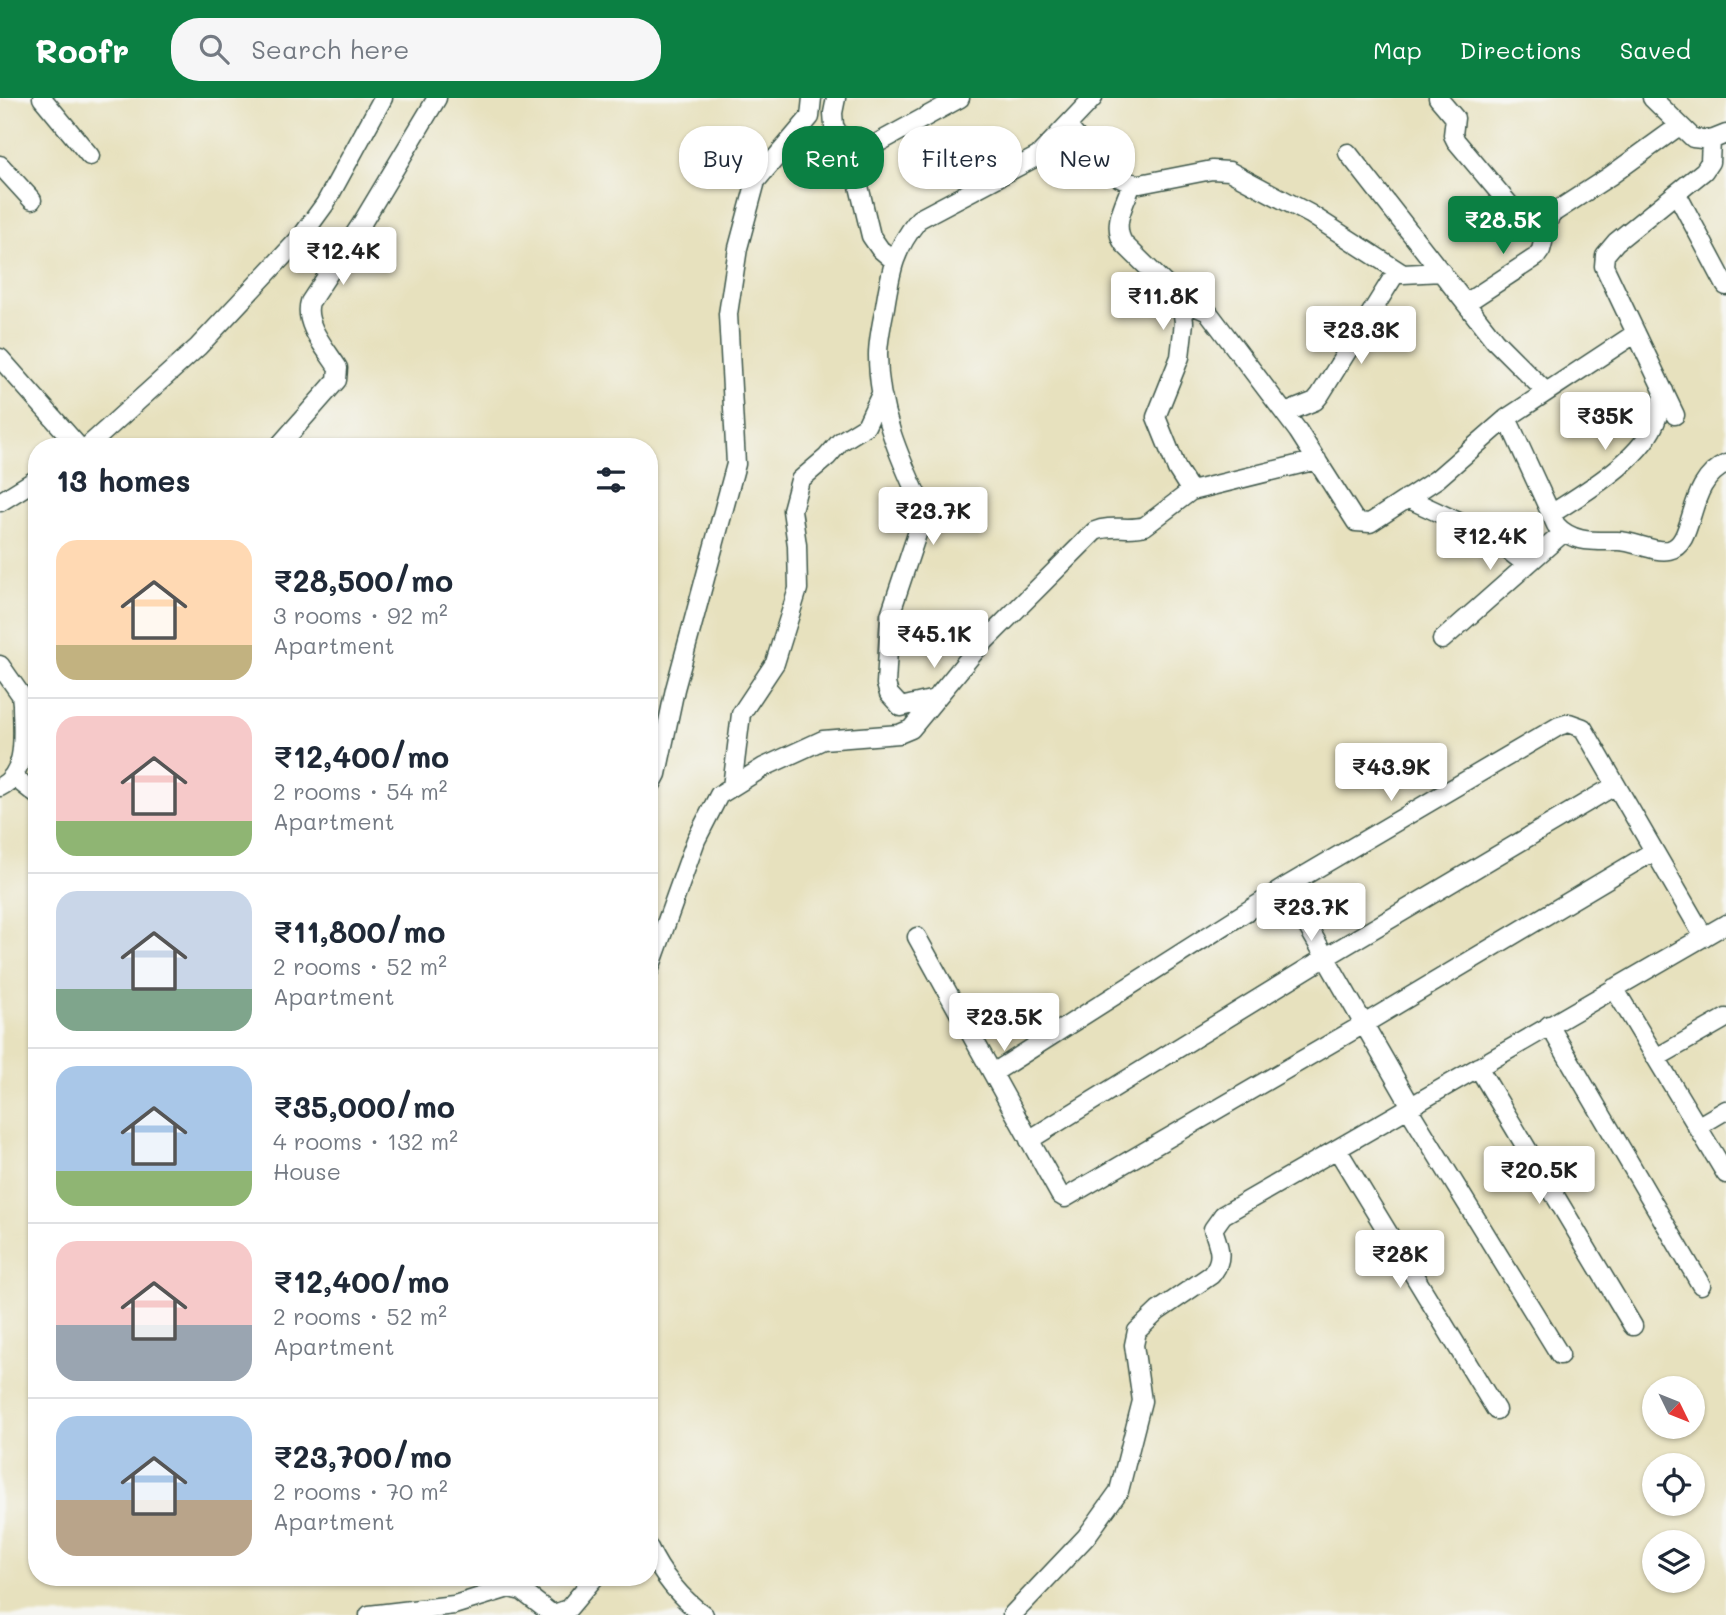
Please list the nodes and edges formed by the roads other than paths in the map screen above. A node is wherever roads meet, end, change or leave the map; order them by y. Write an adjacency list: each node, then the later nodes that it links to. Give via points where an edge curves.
1 (43, 98): 16 (street)
2 (383, 98): 40 (street, via 325,204 301,237)
3 (437, 98): 41 (street, via 310,302 311,324 340,374)
4 (812, 98): 54 (street, via 810,117 756,181 737,248 728,307 736,464 675,689)
5 (836, 98): 10 (street)
6 (961, 98): 14 (street)
7 (1093, 98): 11 (street)
8 (1438, 98): 24 (street, via 1455,118 1456,141 1514,210 1523,217)
9 (1652, 98): 12 (street)
10 (834, 126)
11 (1067, 126)
12 (1679, 126): 13 (street, via 1693,138); 24 (street)
13 (1718, 137): 22 (street, via 1710,162)
14 (884, 140)
15 (1348, 153): 27 (street)
16 (90, 156)
17 (1036, 157): 25 (street, via 919,219)
18 (0, 165): 23 (street)
19 (1135, 184): 26 (street, via 1212,170 1229,172 1310,214)
20 (860, 189): 25 (street, via 871,236)
21 (1130, 189): 29 (street, via 1119,220 1119,237)
22 (1677, 194): 28 (street); 31 (street, via 1605,255 1604,266)
23 (32, 200)
24 (1550, 215): 30 (street, via 1535,257)
25 (893, 260): 35 (street, via 878,354)
26 (1397, 271): 27 (street); 36 (street, via 1320,396)
27 (1442, 272): 30 (street)
28 (1726, 285)
29 (1178, 299): 36 (street, via 1208,312); 45 (street, via 1184,322 1180,357 1156,417)
30 (1466, 303): 34 (street, via 1495,341)
31 (1636, 333): 33 (street); 34 (street)
32 (0, 358): 39 (street)
33 (1664, 391): 37 (street); 48 (street, via 1657,420 1639,446 1606,478)
34 (1546, 392): 38 (street)
35 (881, 394): 53 (street, via 897,451 922,512 890,615 886,684 901,707); 57 (street, via 866,426 840,442 800,480 792,510 798,589 775,663 741,714)
36 (1284, 413): 42 (street)
37 (1675, 415)
38 (1507, 418): 46 (street, via 1437,479); 48 (street)
39 (72, 438)
40 (103, 438)
41 (286, 438)
42 (1317, 460): 45 (street); 46 (street, via 1356,522 1370,523)
43 (1726, 464): 49 (street, via 1715,468 1703,482 1685,536 1674,548 1625,540 1581,540)
44 (28, 485): 47 (street)
45 (1191, 491): 53 (street, via 1145,526 1095,531 976,650)
46 (1407, 498): 50 (street, via 1490,537)
47 (0, 502)
48 (1552, 514): 49 (street)
49 (1563, 533): 50 (street)
50 (1527, 565): 51 (street)
51 (1442, 639)
52 (0, 665): 55 (street, via 21,695 22,705 22,751 19,766)
53 (935, 699): 57 (street, via 905,733 823,740 764,766)
54 (658, 770)
55 (7, 782): 58 (street)
56 (1616, 785): 59 (street); 60 (street, via 1583,728 1569,723 1559,726); 65 (street)
57 (732, 787): 64 (street, via 717,799 699,832)
58 (28, 791)
59 (1654, 851): 63 (street); 68 (street)
60 (1285, 887): 65 (street); 72 (street)
61 (1726, 924): 63 (street)
62 (917, 937): 72 (street)
63 (1704, 937): 66 (street)
64 (658, 946)
65 (1326, 957): 68 (street); 76 (street)
66 (1614, 988): 69 (street); 70 (street)
67 (1726, 1018): 70 (street)
68 (1364, 1024): 73 (street); 76 (street, via 1070,1197 1060,1195)
69 (1549, 1025): 71 (street); 79 (street)
70 (1656, 1058): 75 (street)
71 (1478, 1067): 73 (street); 80 (street)
72 (993, 1073): 76 (street)
73 (1410, 1107): 77 (street); 81 (street)
74 (1726, 1111): 75 (street)
75 (1697, 1126): 78 (street)
76 (1030, 1140)
77 (1337, 1149): 82 (street); 88 (street, via 1223,1214 1213,1228 1221,1255 1218,1268 1137,1331 1134,1345 1142,1401 1119,1491 1086,1537)
78 (1726, 1174)
79 (1701, 1285)
80 (1633, 1326)
81 (1560, 1355)
82 (1496, 1410)
83 (658, 1562): 87 (street, via 677,1590)
84 (587, 1586): 86 (street, via 568,1609)
85 (369, 1615): 86 (street, via 454,1605 509,1588 522,1591)
86 (552, 1615)
87 (704, 1615)
88 (1012, 1615)

